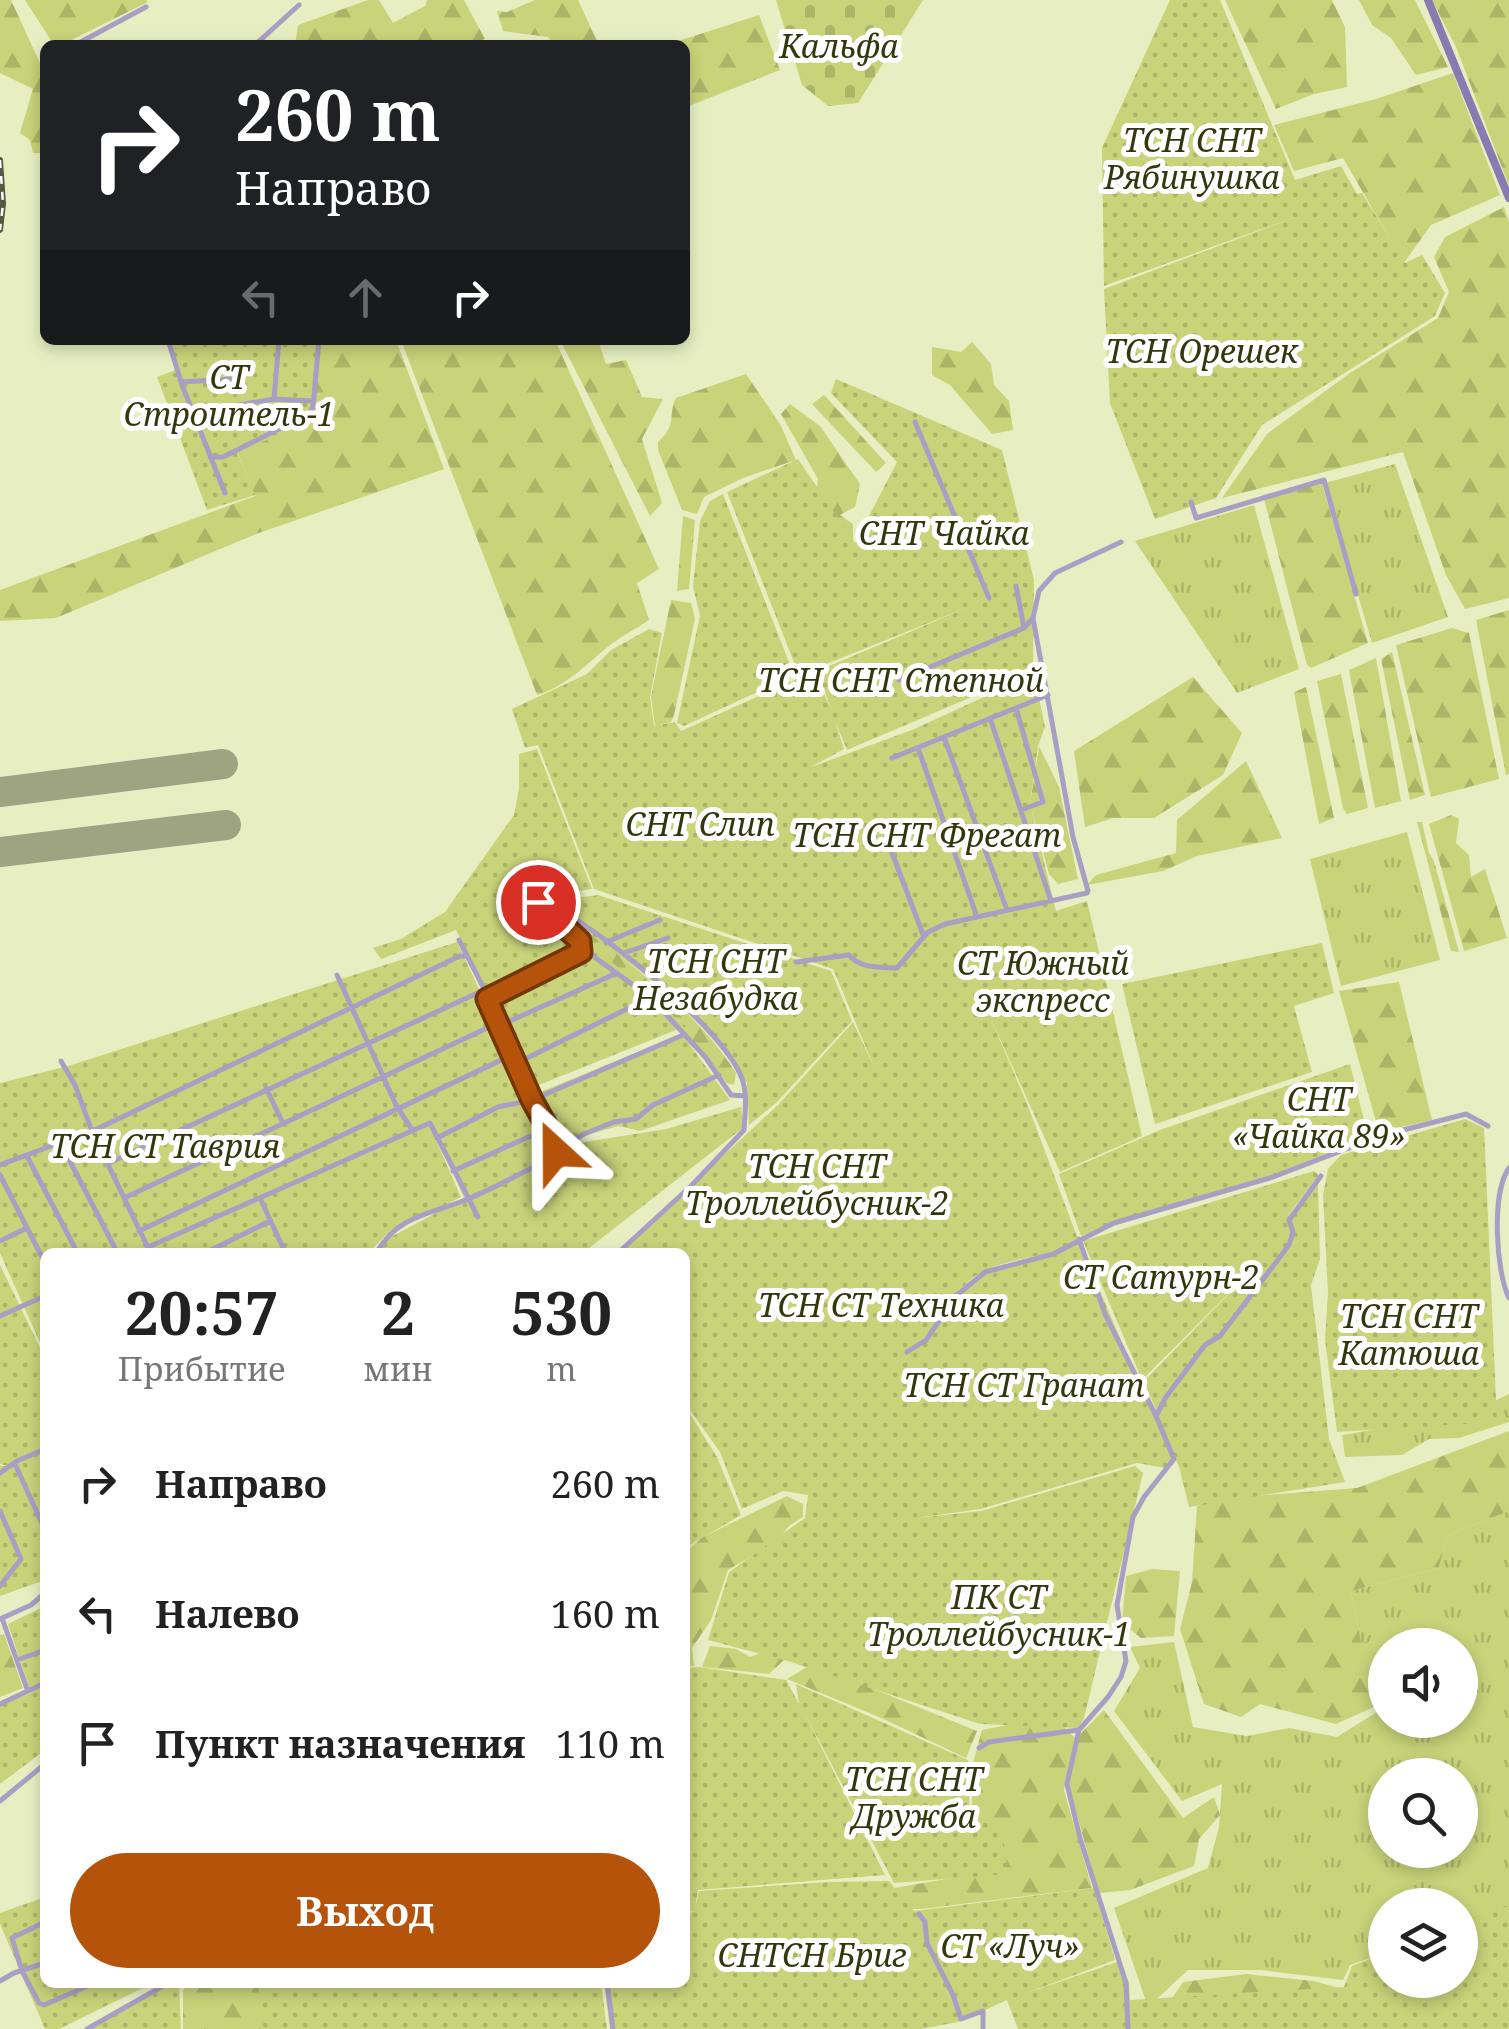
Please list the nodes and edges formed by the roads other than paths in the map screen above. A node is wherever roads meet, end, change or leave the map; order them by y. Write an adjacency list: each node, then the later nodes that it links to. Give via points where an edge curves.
1 (1428, 0): 6 (main road)
2 (299, 5): 5 (street)
3 (146, 7): 4 (street)
4 (83, 40)
5 (260, 40)
6 (1509, 198)
7 (170, 345): 11 (street)
8 (279, 345): 12 (street)
9 (319, 345): 13 (street)
10 (233, 379): 11 (street)
11 (181, 382): 14 (street)
12 (274, 399): 13 (street); 14 (street)
13 (313, 401): 16 (street, via 305,416 223,457)
14 (192, 413): 16 (street)
15 (915, 422): 22 (street)
16 (210, 457): 17 (street)
17 (225, 493)
18 (1191, 502): 21 (street, via 1196,518 1324,480)
19 (1121, 542): 23 (street, via 1054,573 1039,590)
20 (1016, 586): 24 (street)
21 (1356, 594)
22 (989, 598)
23 (1033, 618): 24 (street); 26 (street)
24 (1024, 628): 25 (street)
25 (900, 680)
26 (1048, 695): 27 (street); 34 (street, via 1088,892)
27 (1016, 708): 28 (street); 32 (street, via 1043,802)
28 (990, 718): 29 (street); 32 (street)
29 (944, 737): 30 (street); 35 (street)
30 (918, 748): 31 (street); 36 (street)
31 (892, 758)
32 (1021, 810): 34 (street)
33 (886, 837): 38 (street)
34 (1051, 900): 35 (street)
35 (1007, 910): 36 (street)
36 (977, 917): 38 (street)
37 (660, 920): 41 (street)
38 (924, 937): 45 (street, via 897,968 866,965 849,955)
39 (668, 938): 43 (street)
40 (459, 940): 44 (street)
41 (606, 942): 42 (street, via 541,902); 43 (street)
42 (582, 948): 46 (street); 50 (street, via 578,956)
43 (622, 953): 61 (street, via 714,1035 740,1072)
44 (466, 956): 48 (street); 51 (street)
45 (796, 962)
46 (618, 973): 49 (street); 52 (street)
47 (336, 975): 51 (street)
48 (484, 990): 50 (street); 54 (street)
49 (651, 998): 53 (street); 57 (street)
50 (487, 999): 52 (street)
51 (352, 1008): 54 (street); 68 (street)
52 (500, 1024): 55 (street); 58 (street)
53 (684, 1035): 59 (street); 62 (street)
54 (368, 1044): 58 (street); 60 (street)
55 (514, 1054): 57 (street); 63 (street)
56 (60, 1061): 68 (street)
57 (517, 1062): 62 (street)
58 (383, 1075): 63 (street); 64 (street)
59 (719, 1075): 61 (street, via 732,1095); 71 (street, via 636,1119 614,1122)
60 (266, 1088): 64 (street); 73 (street)
61 (744, 1096): 97 (street, via 744,1130)
62 (532, 1100): 66 (street); 69 (street, via 498,1108)
63 (397, 1107): 67 (street); 87 (street)
64 (282, 1121): 79 (street)
65 (1488, 1126): 88 (street, via 1466,1114 1380,1136)
66 (547, 1128): 71 (street); 76 (street)
67 (413, 1130): 69 (street, via 430,1123); 80 (street)
68 (92, 1131): 70 (street); 73 (street)
69 (437, 1138): 76 (street)
70 (60, 1142): 72 (street); 91 (street)
71 (557, 1150): 81 (street)
72 (28, 1158): 74 (street); 90 (street)
73 (108, 1164): 79 (street)
74 (0, 1165)
75 (1509, 1168): 83 (street)
76 (453, 1171): 81 (street)
77 (0, 1175): 86 (street)
78 (1321, 1176): 103 (street, via 1292,1212 1290,1245 1220,1336 1205,1345)
79 (124, 1198): 87 (street)
80 (260, 1198): 85 (street); 93 (street)
81 (468, 1199): 82 (street); 96 (street, via 394,1229)
82 (478, 1217)
83 (1498, 1219): 84 (street); 100 (street)
84 (1509, 1220)
85 (270, 1221): 94 (street); 95 (street)
86 (27, 1228): 89 (street); 98 (street)
87 (140, 1232): 92 (street)
88 (1079, 1239): 102 (street, via 1053,1254 986,1272); 103 (street, via 1105,1314)
89 (0, 1241)
90 (75, 1248)
91 (115, 1248)
92 (148, 1248)
93 (155, 1248)
94 (214, 1248)
95 (283, 1248)
96 (379, 1248)
97 (623, 1248)
98 (40, 1253)
99 (40, 1298): 101 (street)
100 (1509, 1298)
101 (0, 1316)
102 (908, 1352)
103 (1156, 1416): 117 (street, via 1174,1460 1133,1517 1117,1605 1126,1661 1122,1677)
104 (40, 1452): 105 (street)
105 (15, 1464): 106 (street); 108 (street)
106 (0, 1472)
107 (0, 1511): 109 (street, via 21,1559)
108 (40, 1519)
109 (1, 1583)
110 (40, 1597): 111 (street)
111 (1, 1618): 113 (street)
112 (40, 1652): 113 (street)
113 (17, 1660): 115 (street)
114 (40, 1685): 115 (street)
115 (27, 1689): 116 (street)
116 (0, 1704)
117 (1079, 1730): 118 (street); 132 (street, via 1068,1794 1126,1983)
118 (979, 1748)
119 (40, 1768): 120 (street)
120 (0, 1801)
121 (920, 1914): 131 (street, via 960,2019 984,2011)
122 (40, 1924): 124 (street, via 12,1938)
123 (40, 1965): 124 (street)
124 (22, 1971): 125 (street); 126 (street, via 41,2005)
125 (0, 1981)
126 (82, 1988)
127 (159, 1988): 129 (street)
128 (608, 1988): 130 (street)
129 (87, 2029)
130 (613, 2029)
131 (983, 2029)
132 (1128, 2029)

